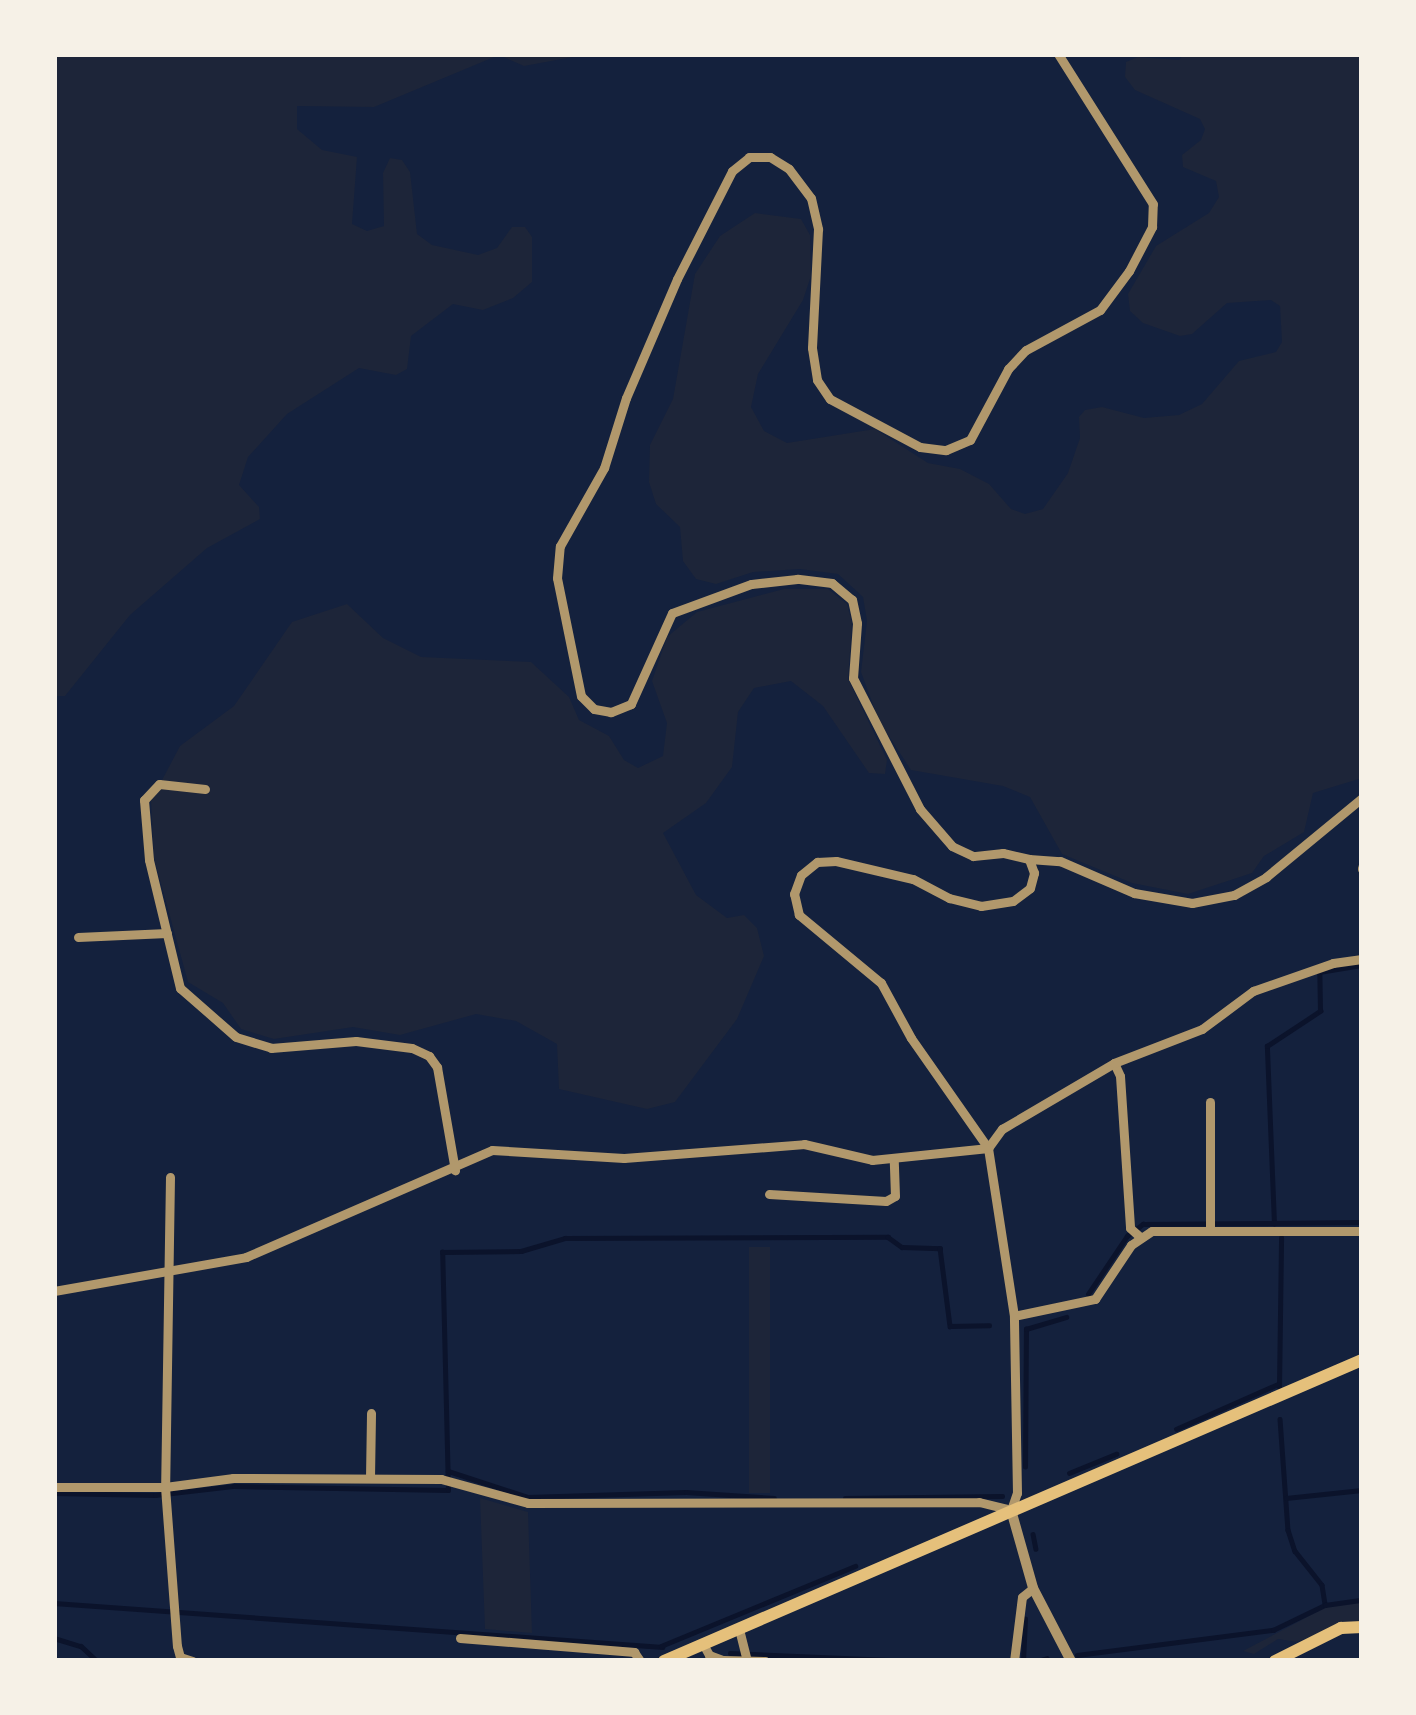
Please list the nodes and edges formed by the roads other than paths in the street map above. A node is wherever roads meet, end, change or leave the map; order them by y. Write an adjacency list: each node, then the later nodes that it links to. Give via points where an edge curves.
1 (1058, 54): 4 (street, via 1153,204 1152,227 1100,310 1026,350 970,440 946,450 920,447 830,399 817,380 811,198 770,157 749,157 732,171 677,279 604,468 560,545 557,578 581,696 611,712 631,704 672,613 751,584 832,584 852,601 857,623 853,677 920,809 952,846 973,856)
2 (205, 789): 5 (street, via 159,784 144,800)
3 (1362, 798): 4 (street, via 1266,877 1192,904 1134,892 1060,861)
4 (1029, 859): 10 (street, via 1030,888 1013,901 981,906 836,861 801,875 794,895 799,915 881,983)
5 (167, 933): 6 (street); 12 (street, via 181,988 236,1037 271,1048 356,1041 429,1056)
6 (78, 937)
7 (1362, 959): 8 (street, via 1287,976 1202,1029)
8 (1114, 1063): 10 (street, via 1002,1129); 17 (street)
9 (1210, 1102): 15 (street)
10 (988, 1148): 11 (street); 20 (street)
11 (894, 1160): 12 (street, via 804,1144 624,1158 531,1148 492,1150); 14 (street, via 896,1196 886,1201)
12 (455, 1170): 18 (street, via 246,1257)
13 (170, 1177): 18 (street)
14 (769, 1194)
15 (1210, 1225): 16 (street); 17 (street)
16 (1362, 1231)
17 (1136, 1232): 20 (street, via 1095,1300)
18 (170, 1273): 19 (street); 25 (street)
19 (54, 1292)
20 (1014, 1316): 26 (street)
21 (1362, 1360): 26 (main road)
22 (371, 1413): 23 (street)
23 (370, 1478): 25 (street, via 233,1478); 26 (street, via 447,1481 528,1503 979,1502)
24 (54, 1487): 25 (street)
25 (166, 1492): 33 (street, via 181,1657)
26 (1011, 1510): 27 (street); 29 (main road)
27 (1033, 1588): 37 (street, via 1022,1597); 38 (street)
28 (1362, 1628): 39 (main road, via 1341,1628)
29 (739, 1629): 31 (main road); 32 (street)
30 (460, 1638): 34 (street, via 634,1652)
31 (704, 1644): 35 (main road); 36 (street, via 723,1660)
32 (746, 1653)
33 (192, 1661)
34 (640, 1661)
35 (664, 1661)
36 (765, 1661)
37 (1014, 1661)
38 (1070, 1661)
39 (1275, 1661)

